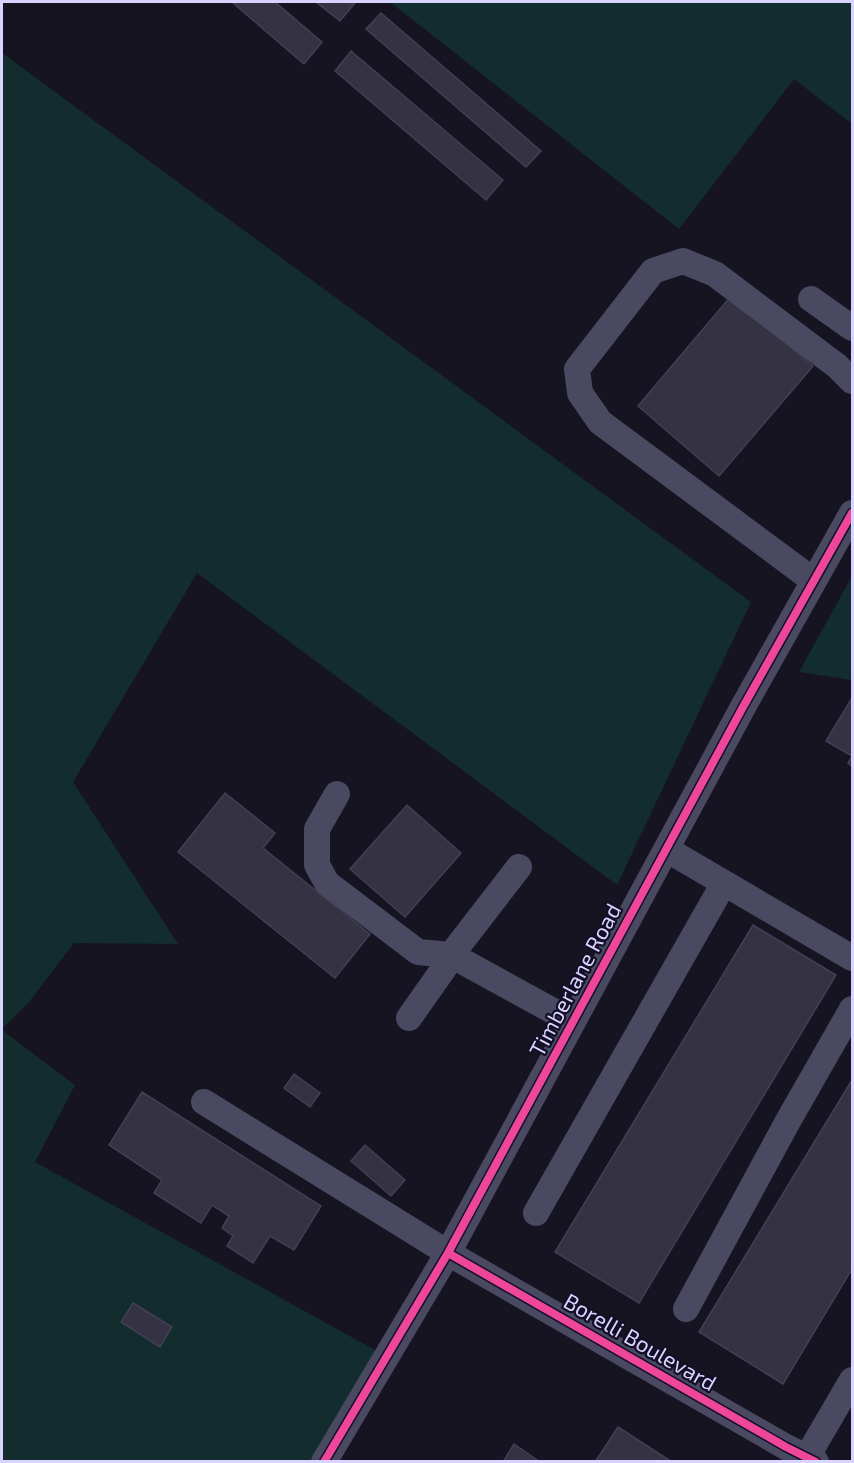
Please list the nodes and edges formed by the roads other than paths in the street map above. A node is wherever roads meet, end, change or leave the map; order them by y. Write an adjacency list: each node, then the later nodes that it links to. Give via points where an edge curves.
1 (811, 299): 2 (street)
2 (852, 328)
3 (852, 381): 5 (street, via 715,274 683,261 653,271 577,369 580,393 600,422)
4 (852, 513): 5 (street, Timberlane Road)
5 (814, 581): 7 (street, Timberlane Road)
6 (337, 794): 10 (street, via 317,829 317,865 327,883 418,952)
7 (666, 849): 9 (street); 14 (street, Timberlane Road)
8 (519, 867): 10 (street)
9 (724, 884): 11 (street); 16 (street)
10 (451, 955): 13 (street); 14 (street)
11 (852, 958)
12 (852, 1009): 18 (street)
13 (409, 1018)
14 (573, 1022): 17 (street, Timberlane Road)
15 (204, 1102): 17 (street, Borelli Boulevard)
16 (536, 1214)
17 (448, 1253): 20 (street, Borelli Boulevard); 21 (street, Timberlane Road)
18 (686, 1309)
19 (852, 1380): 20 (street)
20 (811, 1459)
21 (324, 1461)

